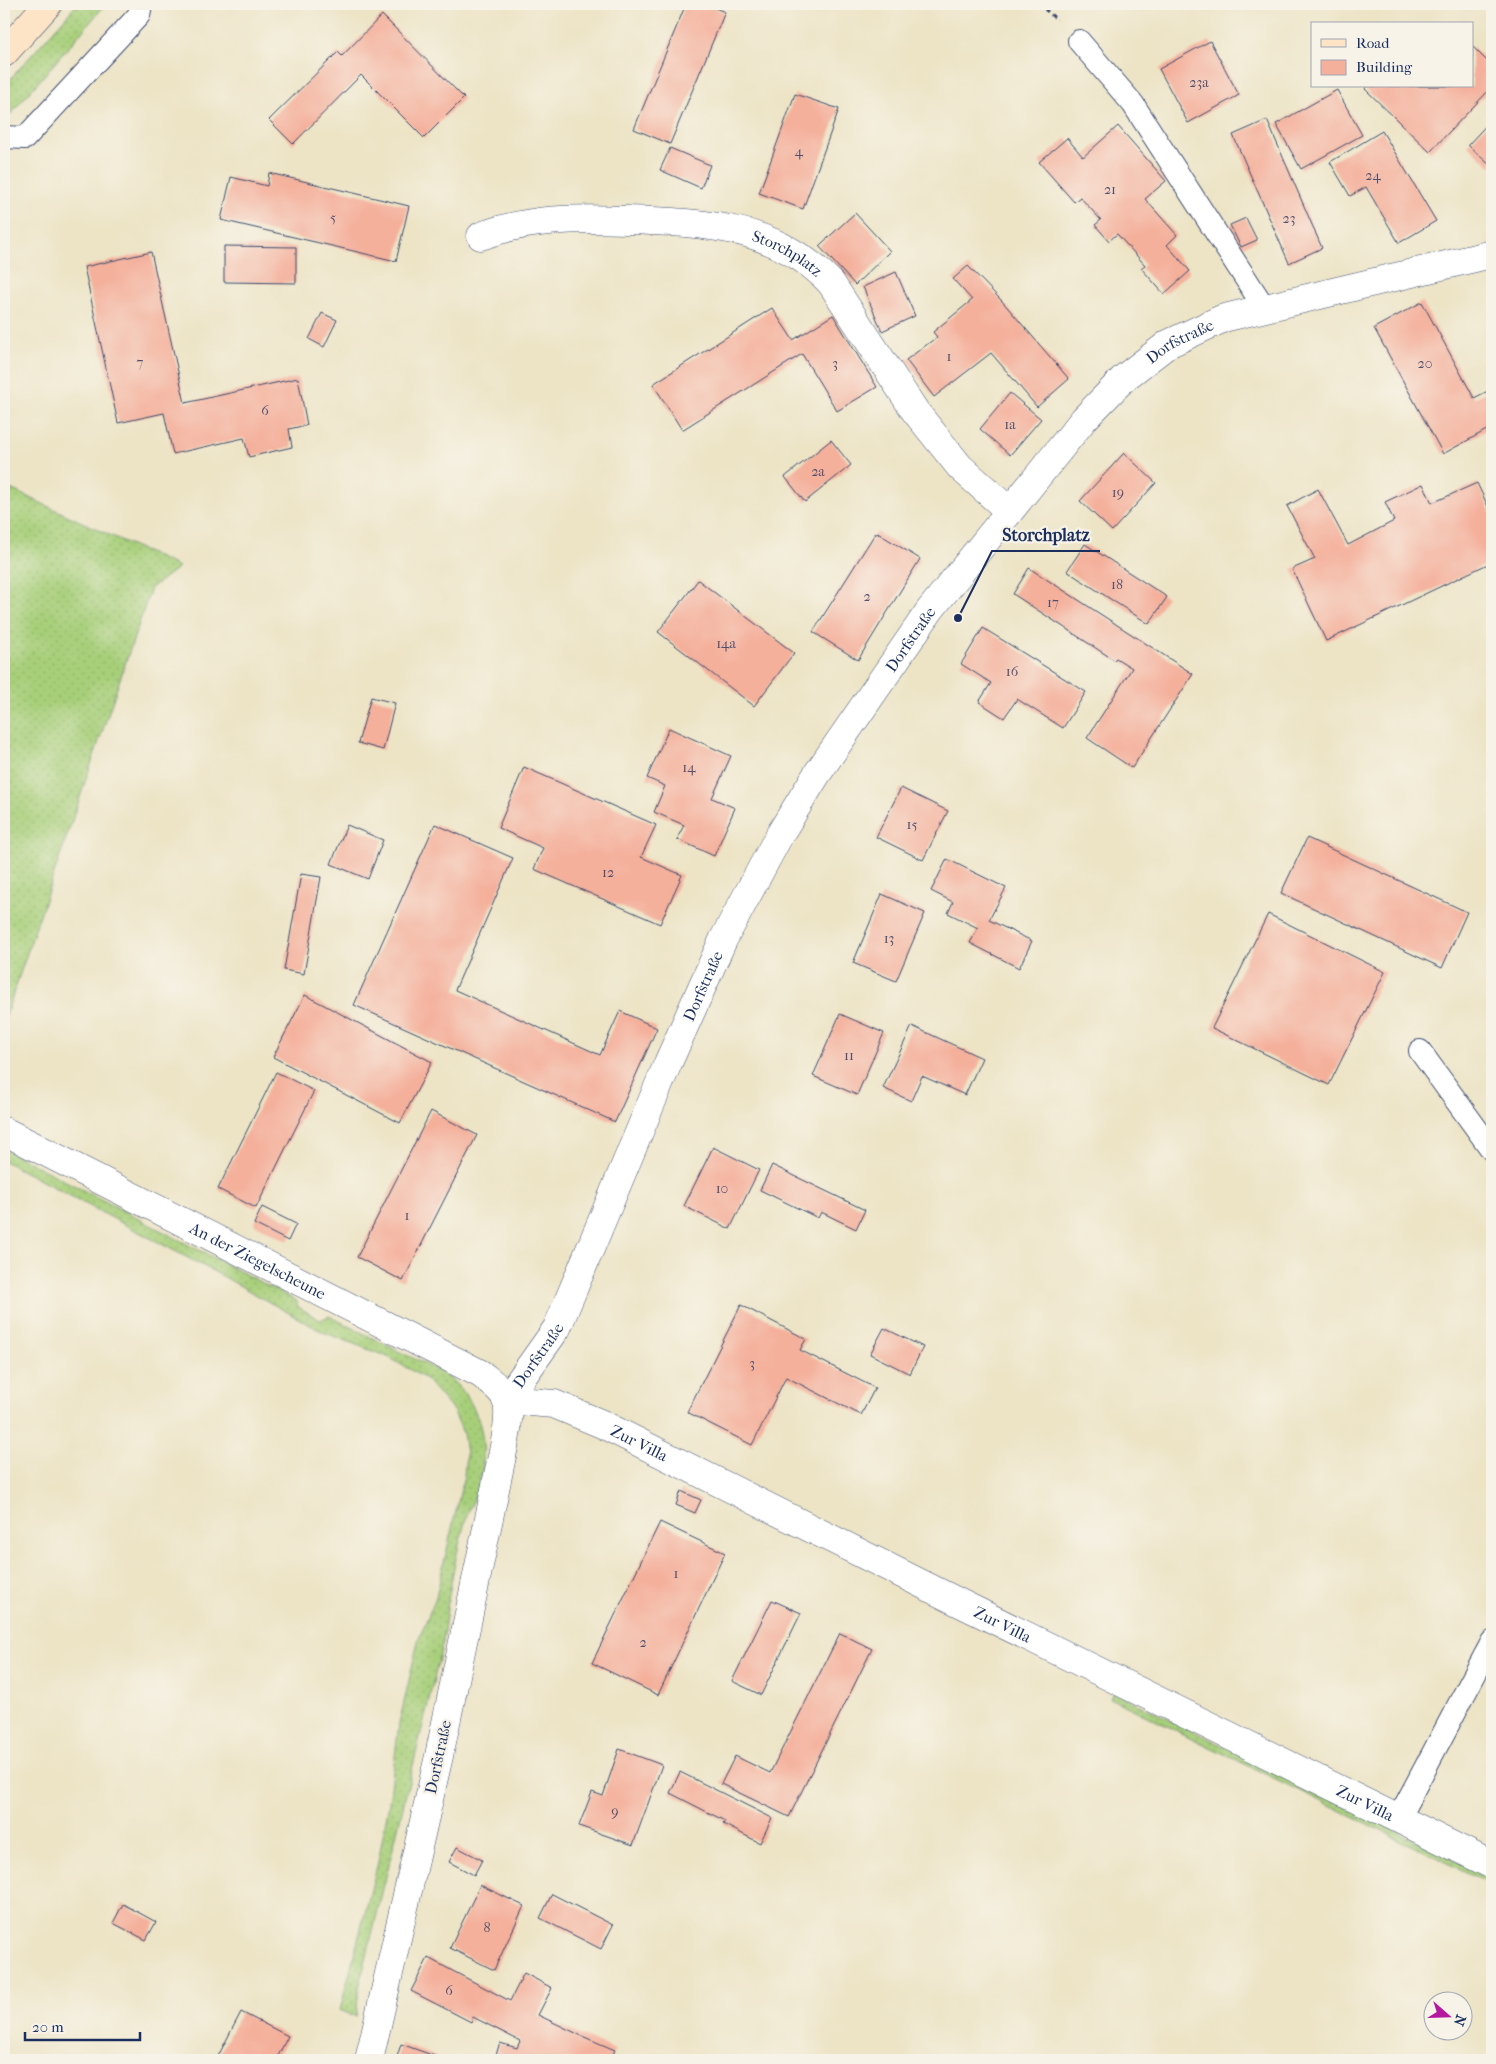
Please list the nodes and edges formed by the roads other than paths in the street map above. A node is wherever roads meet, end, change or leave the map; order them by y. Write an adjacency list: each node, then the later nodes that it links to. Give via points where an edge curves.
1 (48, 4): 4 (main road)
2 (141, 4): 5 (lane, via 139,15 25,138)
3 (1079, 41): 8 (lane, via 1132,104)
4 (4, 53)
5 (4, 137)
6 (481, 236): 9 (street, Storchplatz, via 504,227 540,221 600,219 696,223 721,226 788,249 816,267 831,283 915,411 960,468)
7 (1492, 254): 8 (street, Dorfstraße)
8 (1264, 307): 9 (street, Dorfstraße, via 1224,318 1168,344 1124,378 1084,419)
9 (1008, 510): 13 (street, Dorfstraße, via 930,610 817,774 780,834 719,949 557,1328)
10 (1420, 1051): 12 (lane)
11 (4, 1131): 13 (street, An der Ziegelscheune, via 481,1374)
12 (1492, 1150)
13 (506, 1400): 15 (street, Zur Villa, via 554,1404 602,1424); 17 (street, Dorfstraße, via 508,1425 501,1461 439,1756)
14 (1492, 1642): 15 (lane)
15 (1398, 1819): 16 (street, Zur Villa)
16 (1492, 1865)
17 (369, 2060)

